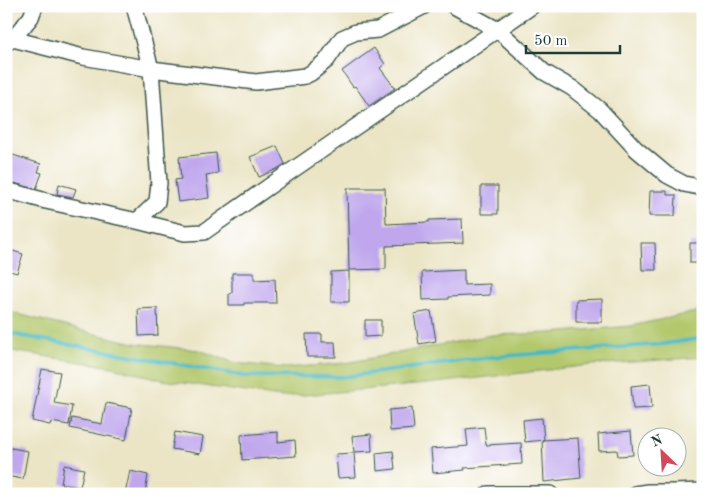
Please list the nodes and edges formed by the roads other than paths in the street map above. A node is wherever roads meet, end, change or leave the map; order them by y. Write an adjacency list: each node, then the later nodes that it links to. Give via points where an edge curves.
1 (35, 6): 7 (street, via 31,17)
2 (134, 6): 8 (street)
3 (424, 6): 8 (street, via 378,30 356,32 342,38 327,60 305,76 256,82)
4 (454, 6): 6 (street)
5 (532, 6): 6 (street)
6 (498, 30): 9 (street, via 544,72 600,110 636,149 667,175 684,184); 11 (street, via 204,232 185,233)
7 (10, 41): 8 (street)
8 (151, 69): 11 (street, via 159,183 157,202)
9 (700, 187)
10 (6, 190): 11 (street)
11 (137, 221)
12 (703, 490): 15 (street)
13 (488, 494): 14 (street)
14 (550, 494)
15 (635, 494)

